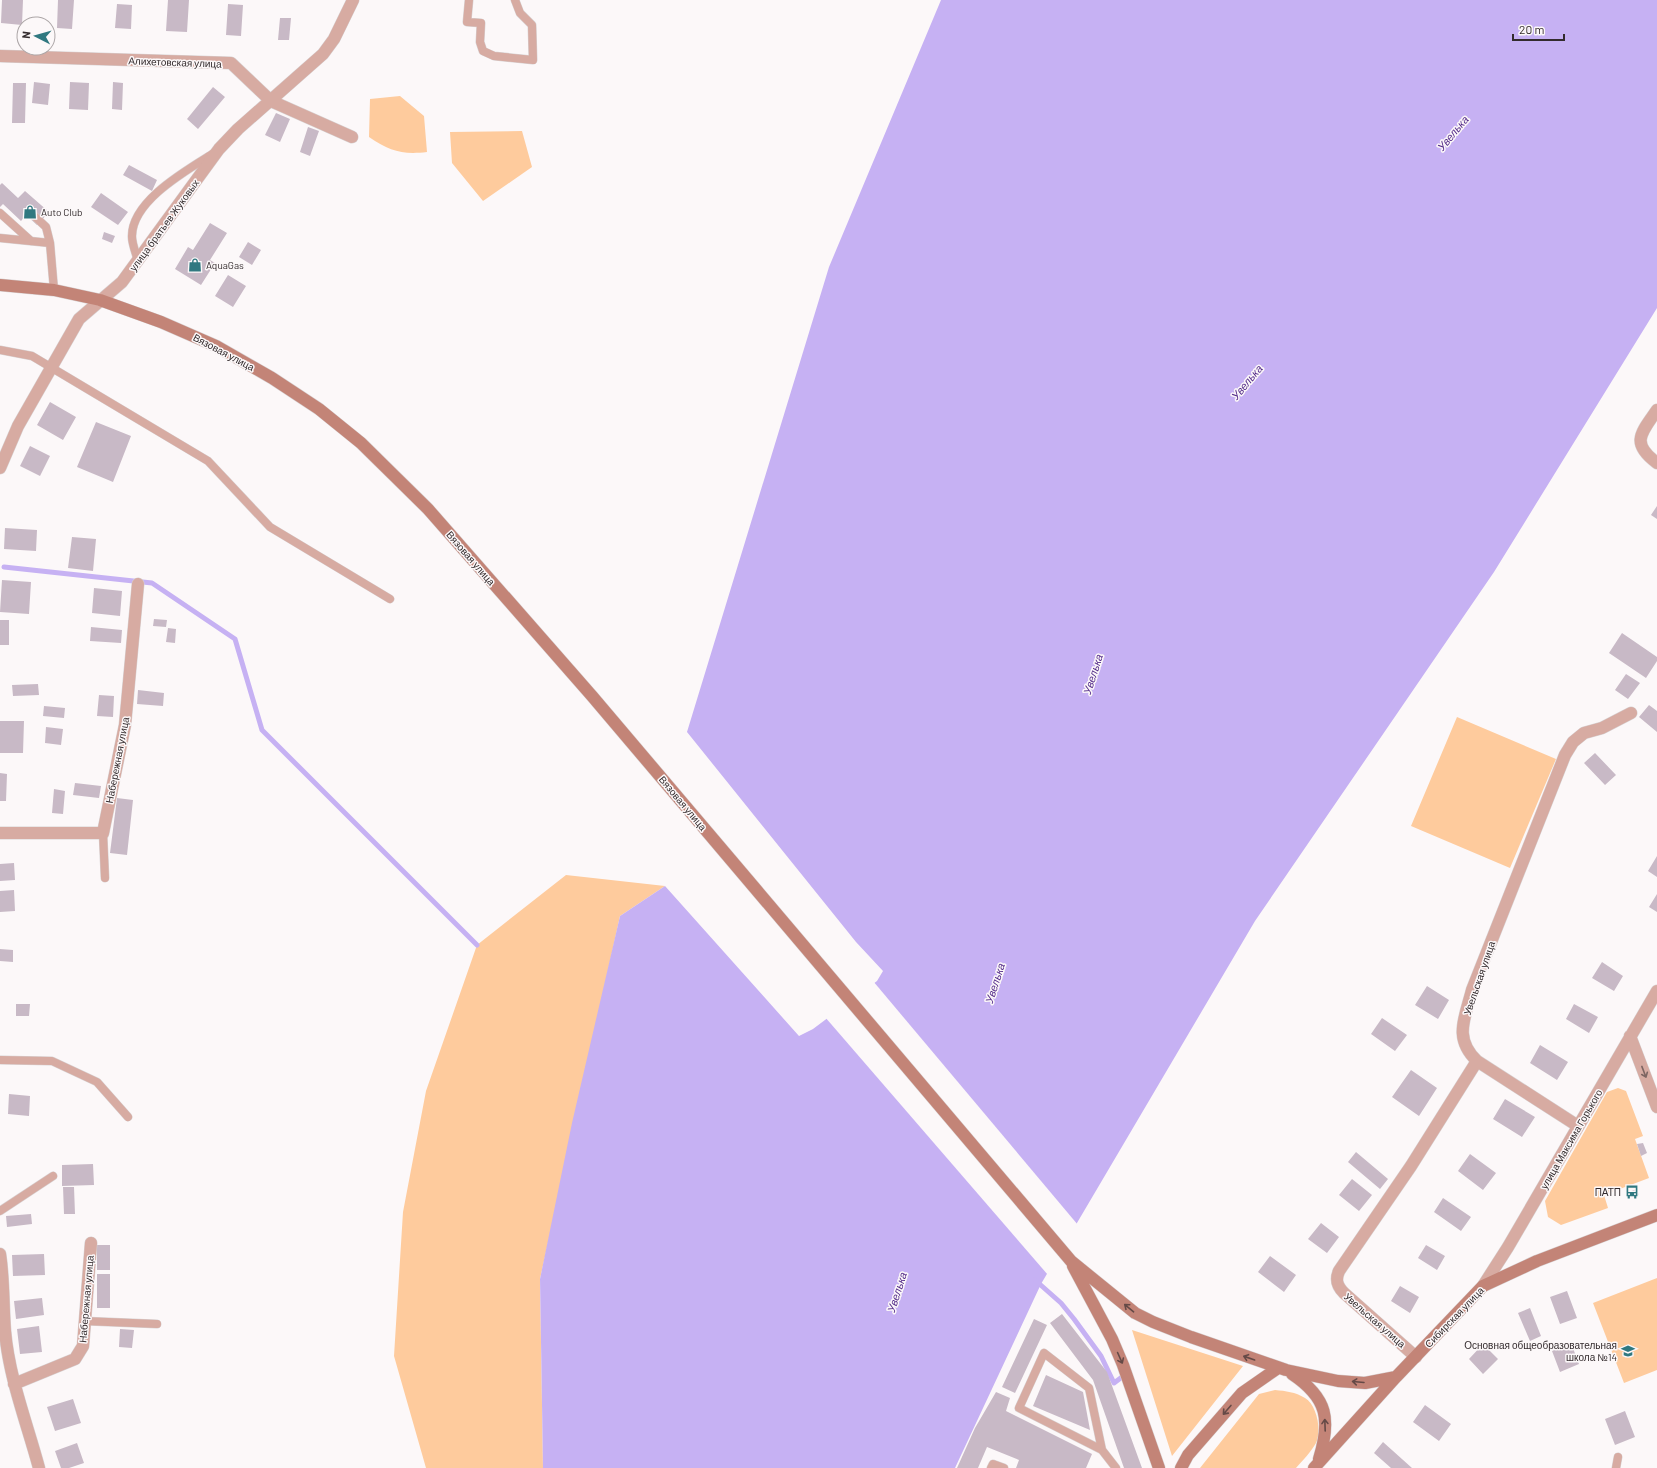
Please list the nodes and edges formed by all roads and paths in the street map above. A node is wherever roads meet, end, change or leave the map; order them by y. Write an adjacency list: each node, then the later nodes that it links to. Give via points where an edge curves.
1 (353, 0): 5 (street, улица братьев Жуковых, via 334,39 323,54)
2 (469, 0): 3 (lane, via 467,22 481,23 480,42 483,51 494,56 533,60 532,25 520,13)
3 (515, 0)
4 (0, 56): 5 (street, Алихетовская улица, via 231,63)
5 (271, 101): 6 (street, Алихетовская улица); 7 (street, улица братьев Жуковых)
6 (352, 137)
7 (219, 149): 13 (street, улица братьев Жуковых); 13 (lane, via 178,175 147,202 136,219 132,236)
8 (30, 212): 12 (lane, via 46,227)
9 (0, 213): 11 (lane)
10 (1, 237): 11 (lane)
11 (31, 241): 12 (lane)
12 (50, 243): 15 (lane)
13 (138, 261): 16 (street, улица братьев Жуковых, via 122,282)
14 (0, 284): 15 (street, Вязовая улица)
15 (54, 290): 16 (street, Вязовая улица)
16 (100, 300): 18 (street, улица братьев Жуковых, via 79,319); 40 (street, Вязовая улица, via 161,322 216,346 319,409 361,443 433,515 592,696)
17 (0, 350): 18 (lane, via 32,356)
18 (52, 368): 21 (street, улица братьев Жуковых, via 18,426); 23 (lane, via 208,461 270,527)
19 (1657, 410): 20 (street, via 1641,437 1641,446)
20 (1657, 463)
21 (0, 468)
22 (138, 584): 26 (street, Набережная улица, via 125,725)
23 (390, 599)
24 (1631, 713): 31 (street, Увельская улица, via 1602,728 1584,733 1573,742 1565,755 1472,990 1462,1036 1468,1053)
25 (0, 833): 26 (street)
26 (103, 833): 27 (lane)
27 (105, 878)
28 (1657, 991): 29 (street, улица Максима Горького)
29 (1630, 1036): 32 (street, one-way to 32); 34 (street, улица Максима Горького)
30 (0, 1060): 33 (lane, via 52,1061 96,1082)
31 (1477, 1061): 34 (street); 44 (street, Увельская улица, via 1337,1276 1339,1288)
32 (1657, 1107)
33 (128, 1117)
34 (1578, 1126): 41 (street, улица Максима Горького)
35 (53, 1176): 36 (lane)
36 (0, 1211)
37 (1657, 1215): 41 (street, Сибирская улица, via 1537,1261)
38 (90, 1243): 42 (street, Набережная улица)
39 (0, 1254): 47 (street, via 4,1274 5,1331)
40 (1071, 1261): 45 (street, one-way to 40, via 1191,1337 1135,1313); 55 (street, one-way to 55, via 1112,1339)
41 (1484, 1286): 44 (street, Сибирская улица)
42 (84, 1322): 43 (lane); 47 (street, Набережная улица, via 84,1346 75,1359)
43 (157, 1324)
44 (1416, 1357): 46 (street, Сибирская улица)
45 (1282, 1369): 46 (street, one-way to 45, via 1365,1383 1338,1381); 51 (street, one-way to 45, via 1325,1440 1326,1423 1323,1408 1317,1396 1305,1383); 56 (street, one-way to 56, via 1242,1393 1188,1455)
46 (1396, 1377): 51 (street, Сибирская улица)
47 (14, 1384): 52 (street)
48 (1102, 1450): 48 (lane, via 1089,1388 1044,1353 1019,1408); 50 (lane)
49 (1618, 1457): 57 (lane)
50 (1111, 1466)
51 (1316, 1466)
52 (39, 1468)
53 (991, 1468): 54 (lane, via 993,1464)
54 (1004, 1468)
55 (1159, 1468)
56 (1181, 1468)
57 (1616, 1468)

